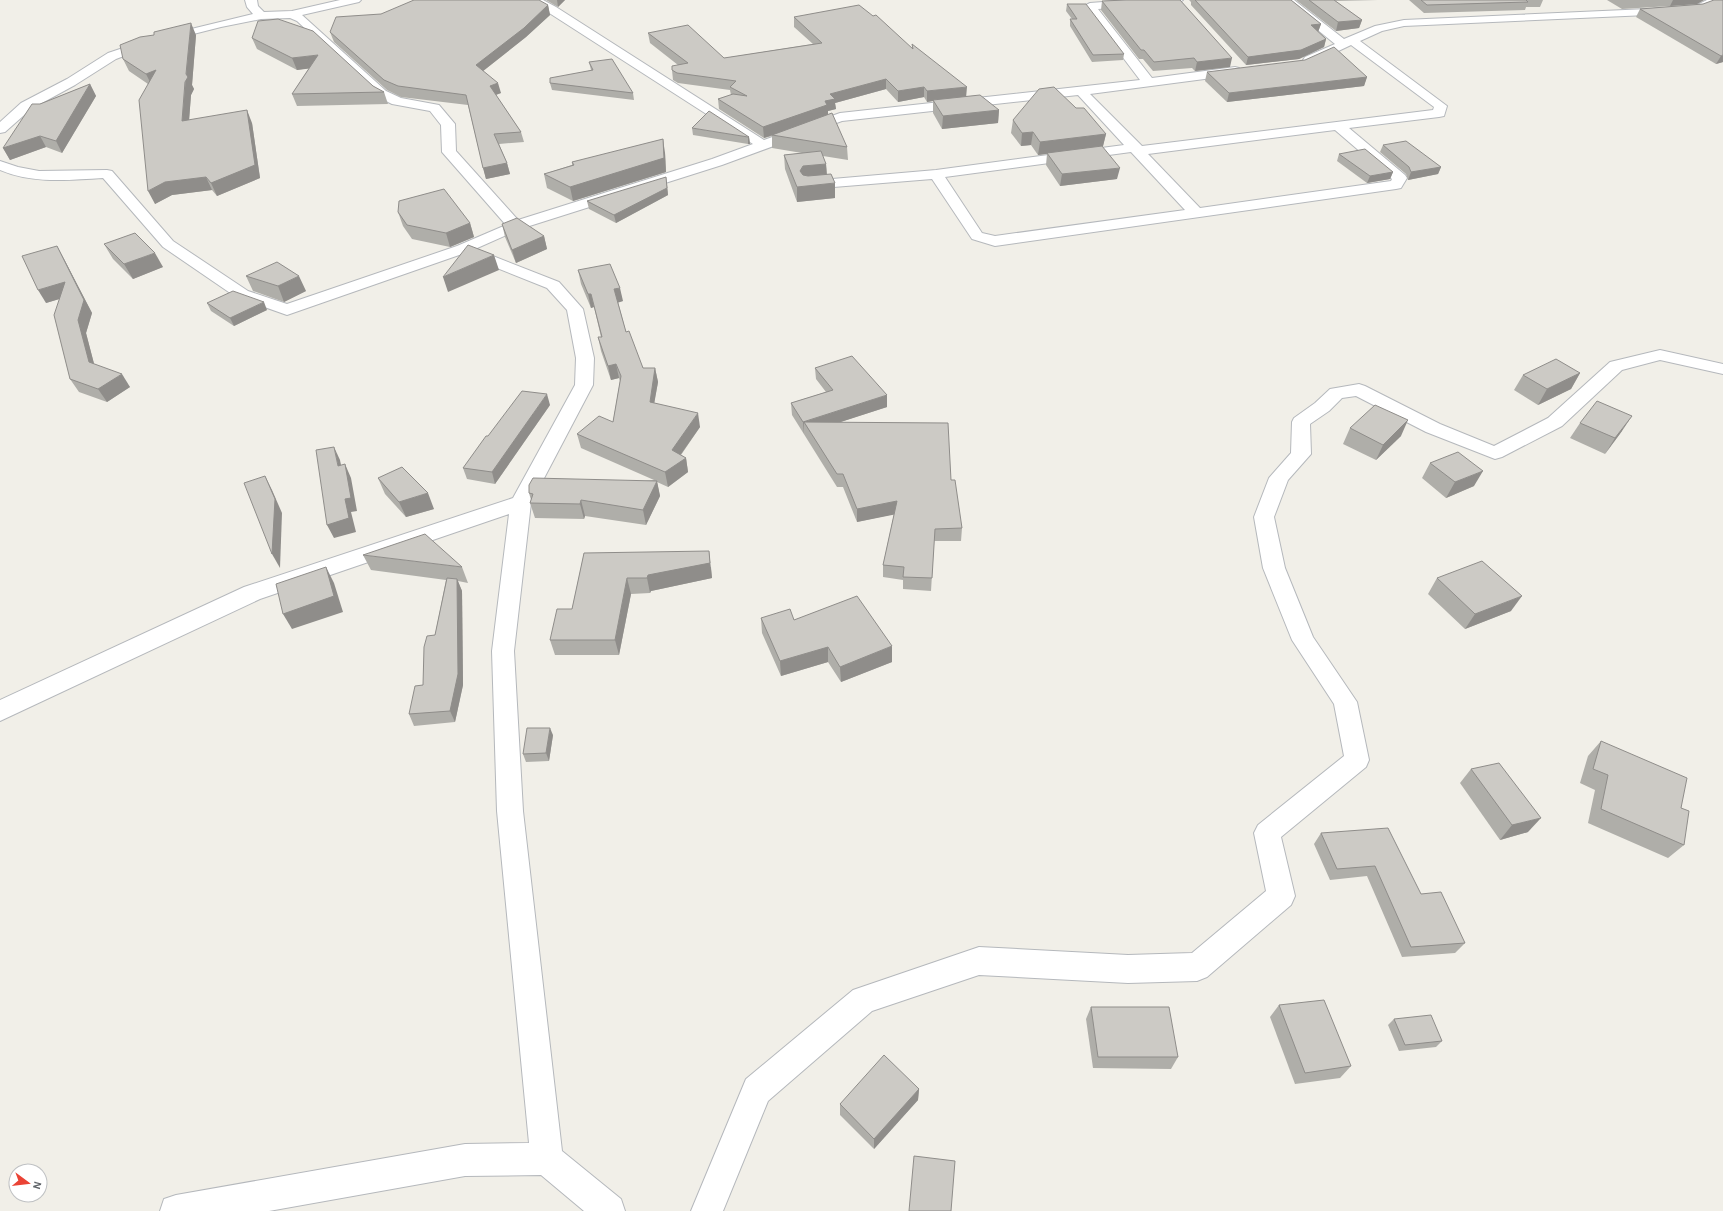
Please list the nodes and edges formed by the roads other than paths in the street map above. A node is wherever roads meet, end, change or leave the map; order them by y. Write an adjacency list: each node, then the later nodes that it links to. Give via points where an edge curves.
1 (251, 0): 12 (street, via 253,7)
2 (355, 0): 11 (street)
3 (535, 0): 20 (street)
4 (1287, 0): 13 (street)
5 (1651, 0): 10 (street)
6 (1716, 0): 10 (street, via 1699,8)
7 (1719, 0): 9 (street)
8 (1179, 2): 16 (street, via 1090,6)
9 (1723, 3)
10 (1670, 10): 13 (street, via 1404,23 1379,28)
11 (292, 14): 12 (street); 26 (street, via 301,19 382,94 397,101 434,108 448,124 449,152)
12 (261, 16): 19 (street, via 154,41 112,56 26,106)
13 (1347, 42): 15 (street, via 1302,63); 18 (street, via 1441,106 1439,113)
14 (1232, 59): 16 (street, via 1246,70)
15 (1294, 64)
16 (1149, 83): 17 (street)
17 (1081, 91): 20 (street, via 840,117); 21 (street)
18 (1338, 126): 21 (street); 25 (street, via 1400,178 1396,185)
19 (0, 129)
20 (763, 145): 26 (street)
21 (1137, 149): 23 (street); 25 (street)
22 (0, 165): 27 (street, via 20,173 50,176 107,174 168,244 242,294 286,310)
23 (936, 174): 24 (street); 25 (street, via 977,236 995,241)
24 (809, 185)
25 (1197, 214)
26 (515, 226): 27 (street)
27 (462, 249): 29 (street, via 553,285 575,309 585,358 584,385)
28 (1723, 369): 34 (street, via 1660,355 1616,366 1556,422 1495,453 1433,428 1359,390 1336,393 1302,422 1301,454 1279,478 1264,517 1274,568 1303,640 1345,702 1357,760 1267,833 1281,896 1198,968 1128,968 979,961 863,1000 757,1090)
29 (521, 503): 30 (street, via 252,594); 31 (street, via 503,658 510,811)
30 (0, 711)
31 (548, 1159): 32 (street, via 465,1160); 33 (street)
32 (176, 1211)
33 (609, 1211)
34 (706, 1211)

